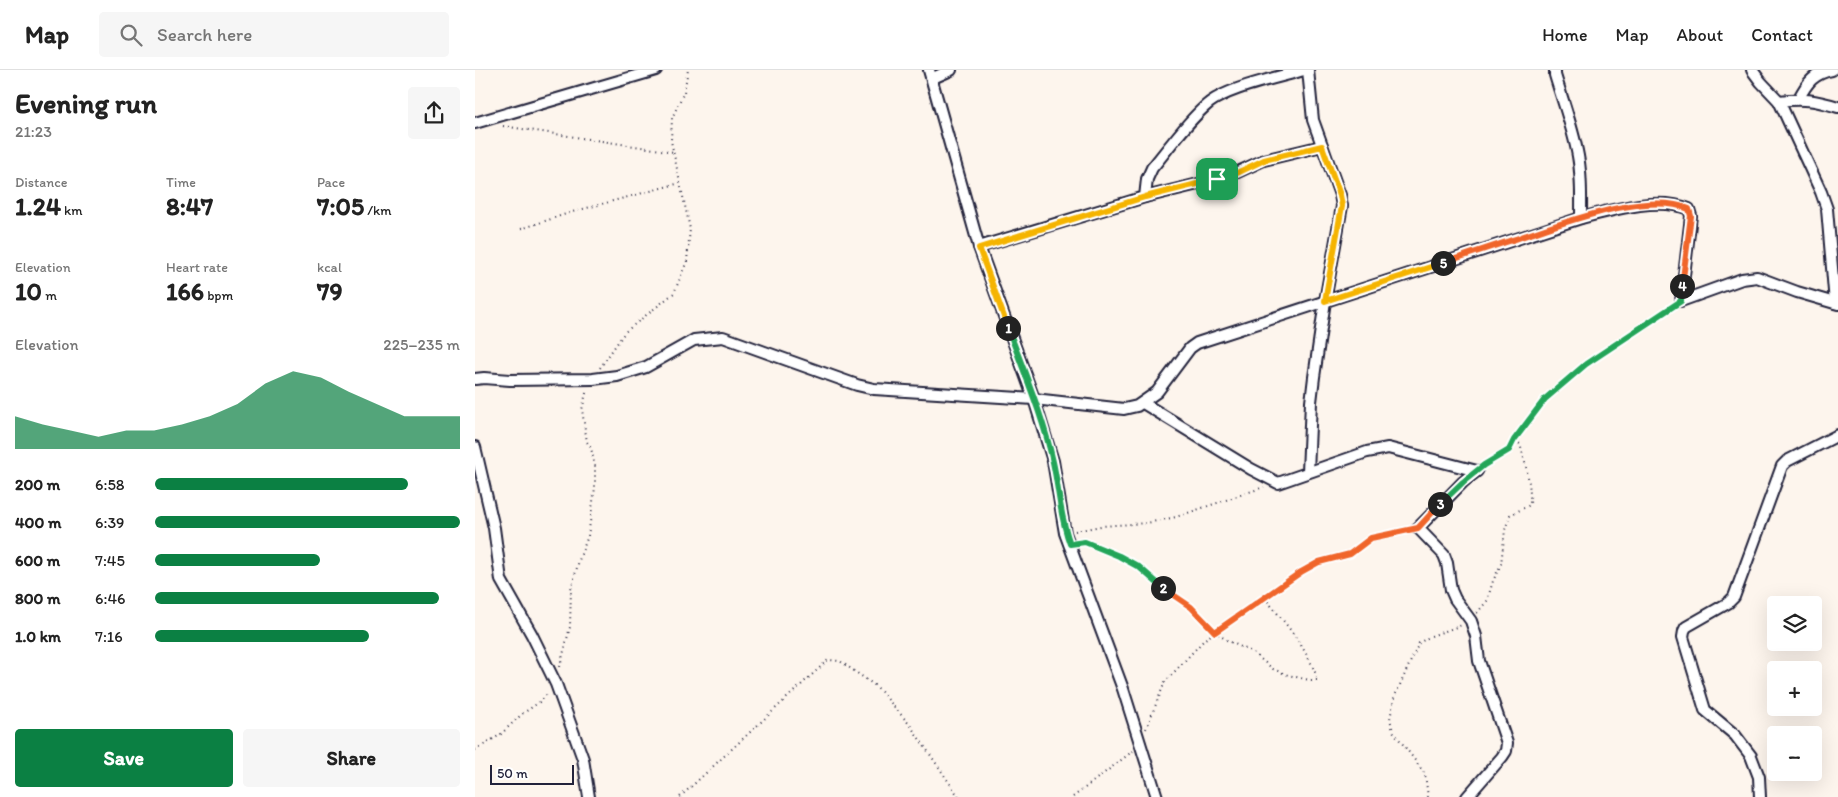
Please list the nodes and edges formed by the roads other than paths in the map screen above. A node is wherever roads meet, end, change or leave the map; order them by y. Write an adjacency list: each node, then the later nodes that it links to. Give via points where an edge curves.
1 (656, 70): 8 (street)
2 (951, 70): 9 (street)
3 (1304, 70): 15 (street, via 1213,100 1152,168)
4 (1308, 70): 14 (street, via 1311,110)
5 (1555, 70): 16 (street, via 1578,157)
6 (1752, 70): 11 (street)
7 (1832, 70): 10 (street, via 1815,75)
8 (627, 74): 13 (street)
9 (931, 74): 17 (street)
10 (1799, 98): 11 (street); 12 (street)
11 (1779, 100): 18 (street, via 1827,209)
12 (1838, 107)
13 (475, 123)
14 (1322, 146): 15 (street, via 1264,160 1227,177); 19 (street, via 1342,206)
15 (1145, 197): 17 (street)
16 (1581, 218): 19 (street); 20 (street, via 1642,204 1689,209 1691,216 1681,301 1741,279 1757,277)
17 (979, 248): 22 (street)
18 (1835, 257): 20 (street)
19 (1325, 301): 23 (street, via 1197,342 1157,392); 26 (street, via 1311,402)
20 (1837, 304)
21 (475, 379): 22 (street, via 617,376 646,367 694,340 723,337 874,389)
22 (1034, 398): 23 (street, via 1124,409); 28 (street, via 1053,461 1065,533 1123,688)
23 (1143, 403): 26 (street, via 1278,483)
24 (1838, 435): 30 (street, via 1782,466 1734,597 1684,631 1683,637 1705,710 1735,735 1751,756 1759,777)
25 (475, 447): 27 (street, via 494,528 501,580 556,684 583,759)
26 (1308, 472): 29 (street, via 1388,448 1477,471 1418,528 1444,555 1455,600 1471,621 1479,662 1507,743 1503,757)
27 (589, 797)
28 (1157, 797)
29 (1467, 797)
30 (1760, 797)

